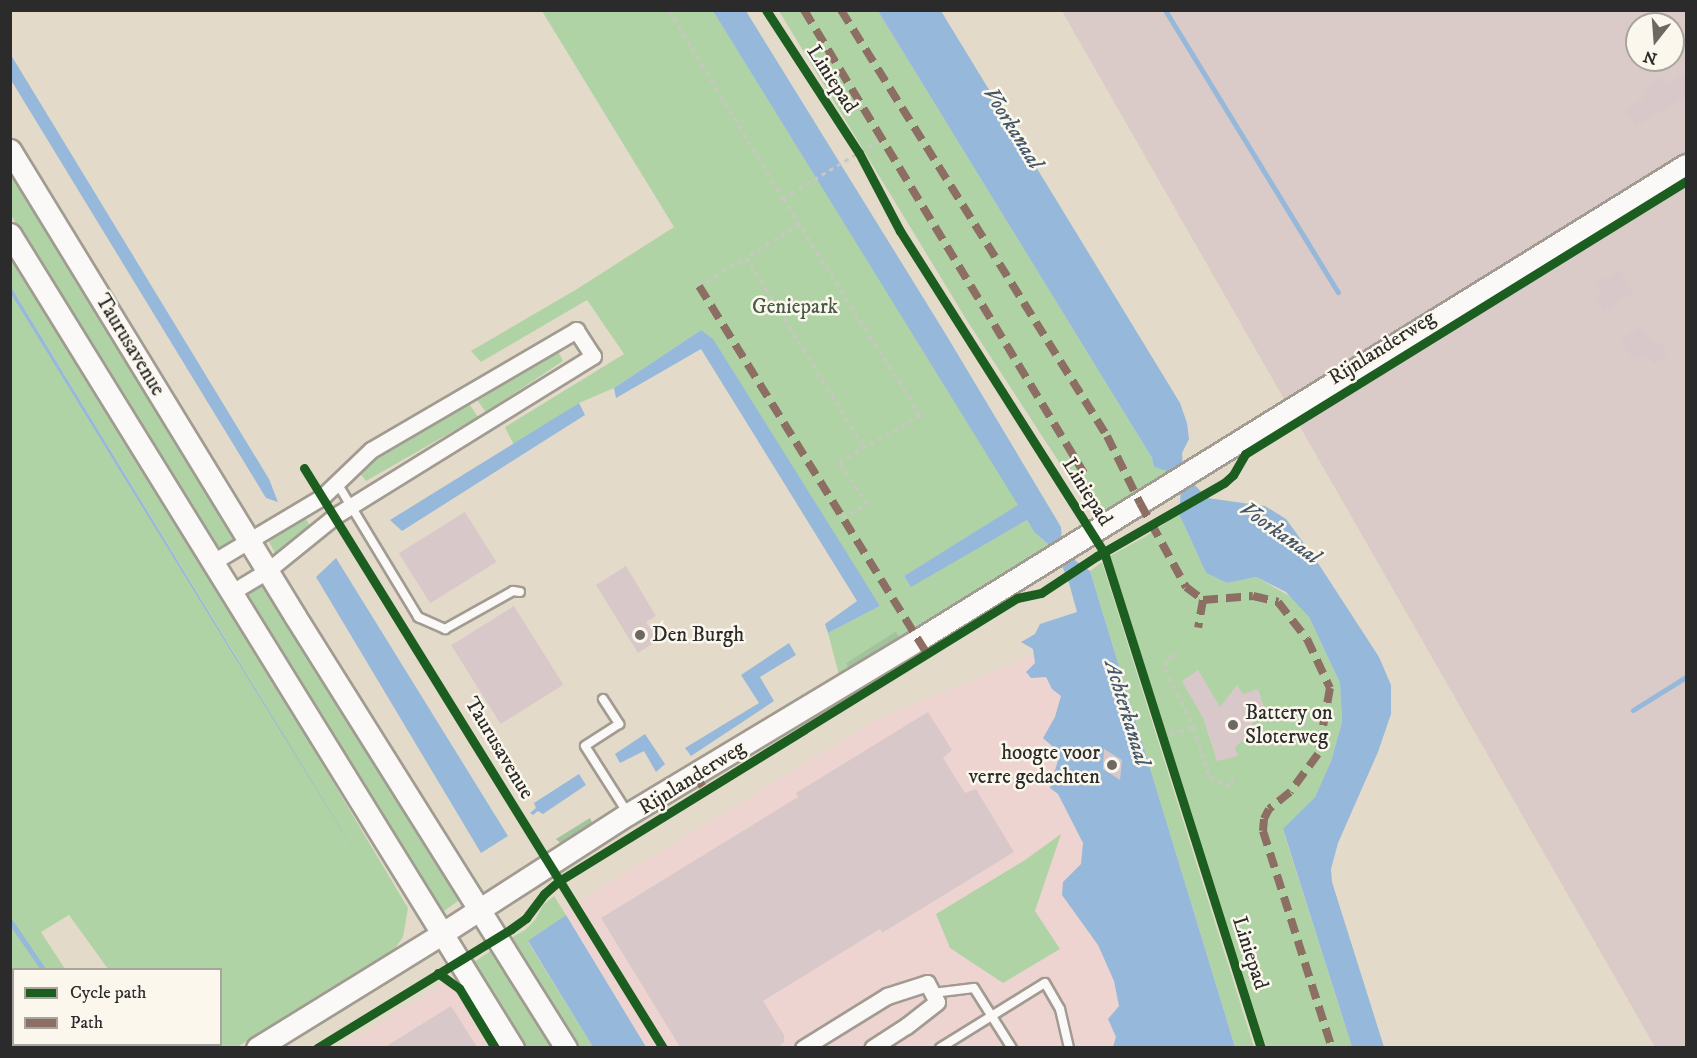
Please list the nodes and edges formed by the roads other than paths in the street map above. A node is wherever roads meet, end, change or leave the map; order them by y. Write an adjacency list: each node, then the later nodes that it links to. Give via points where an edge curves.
1 (10, 150): 6 (main road, Taurusavenue)
2 (1686, 165): 12 (main road, Rijnlanderweg, via 1159,492)
3 (10, 234): 7 (main road, Taurusavenue)
4 (337, 483): 5 (lane); 5 (street, via 371,450 576,330 593,356); 6 (street, via 322,497)
5 (351, 506): 8 (street); 10 (lane, via 418,617 445,629 513,591)
6 (249, 541): 7 (street); 8 (main road, Taurusavenue)
7 (213, 562): 9 (main road, Taurusavenue)
8 (267, 571): 9 (street); 13 (main road, Taurusavenue)
9 (232, 592): 14 (main road, Taurusavenue)
10 (520, 592)
11 (603, 699): 12 (lane, via 619,724 585,746)
12 (628, 814): 13 (main road, Rijnlanderweg)
13 (480, 909): 14 (main road, Rijnlanderweg); 19 (main road, Taurusavenue)
14 (443, 933): 17 (main road, Rijnlanderweg); 18 (main road, Taurusavenue)
15 (932, 993): 16 (lane, via 974,988); 20 (street, via 927,983 886,996); 21 (street, via 937,1002)
16 (992, 1016): 22 (lane); 23 (lane); 24 (lane, via 1045,983 1060,1010)
17 (257, 1047)
18 (513, 1047)
19 (566, 1047)
20 (803, 1047)
21 (872, 1047)
22 (940, 1047)
23 (1012, 1047)
24 (1069, 1047)

